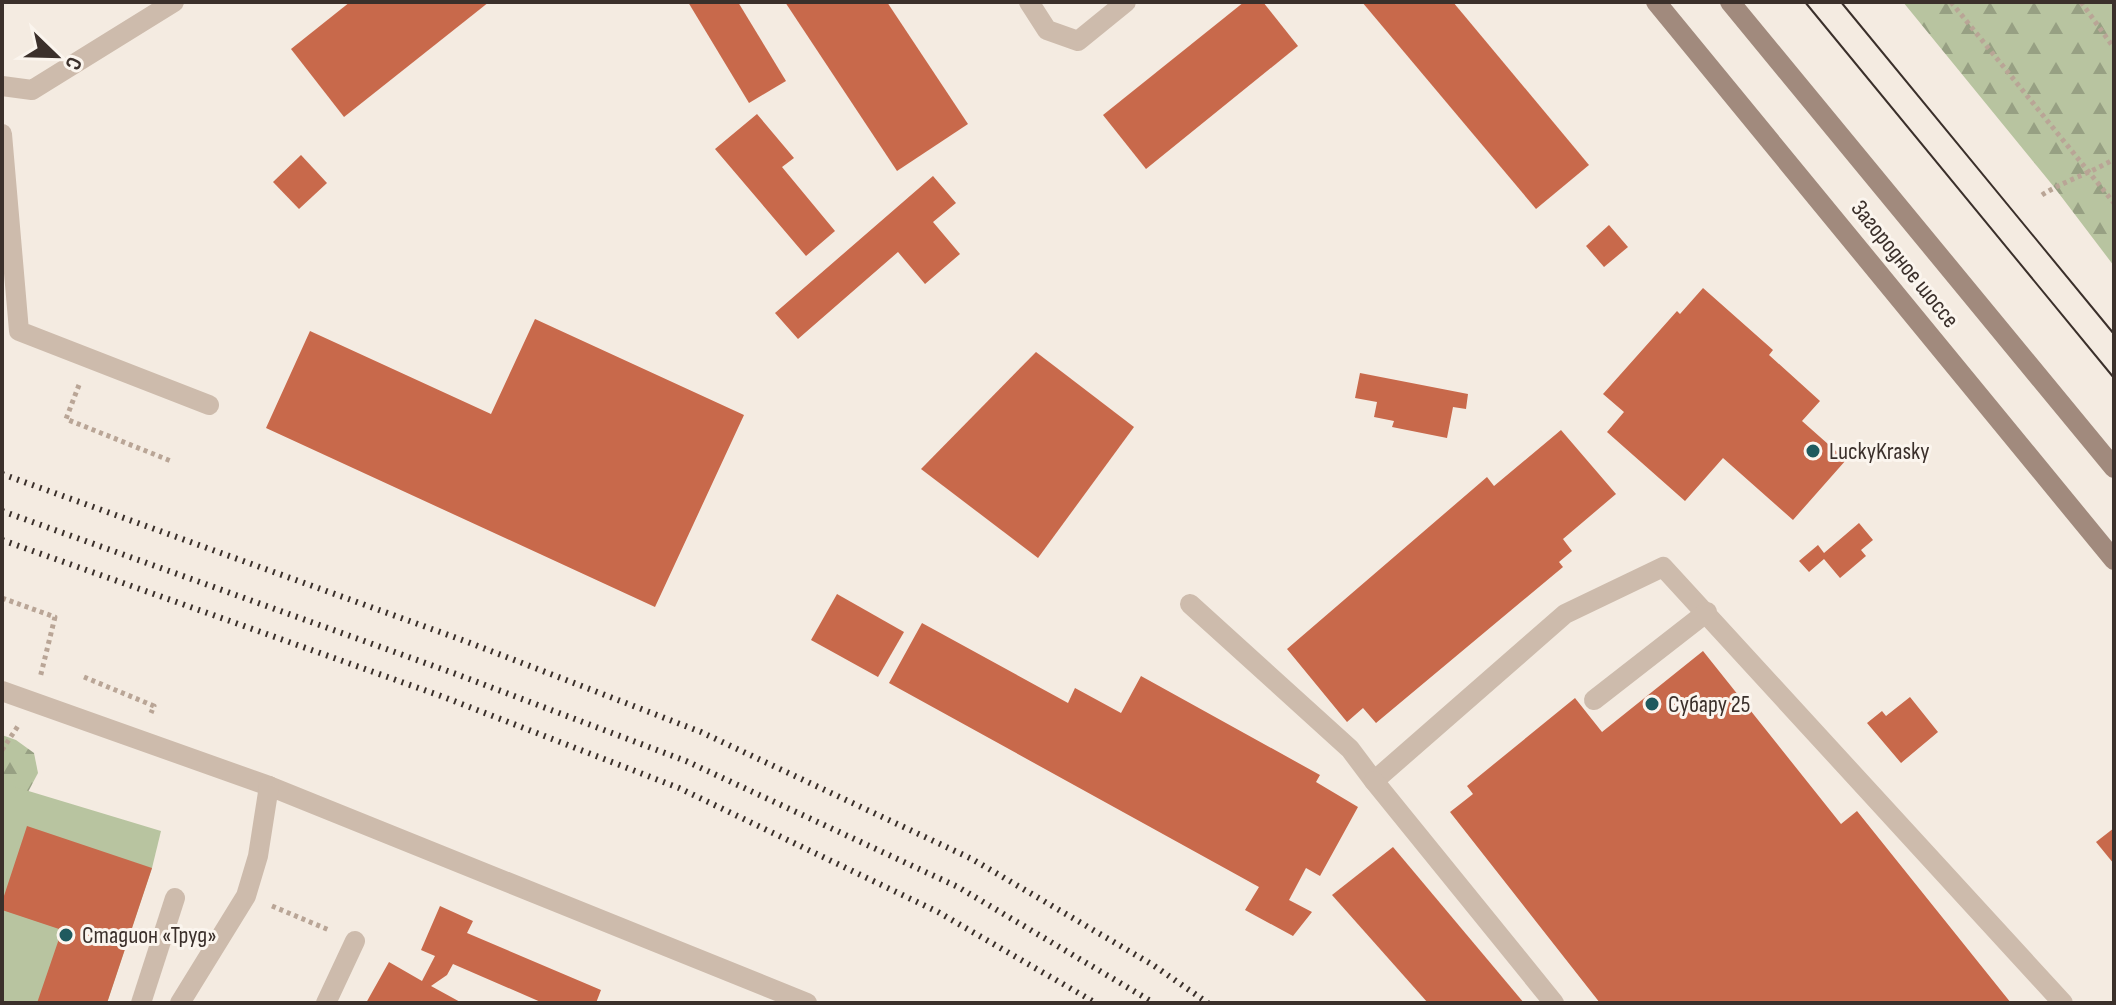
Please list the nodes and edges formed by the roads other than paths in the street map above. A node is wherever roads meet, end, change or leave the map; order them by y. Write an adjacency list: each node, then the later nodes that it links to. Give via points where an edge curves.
1 (174, 2): 6 (street, via 32,90)
2 (1029, 2): 3 (street, via 1047,30 1078,41)
3 (1126, 2)
4 (1656, 2): 10 (main road, Загородное шоссе)
5 (1730, 2): 9 (main road, Загородное шоссе)
6 (2, 86)
7 (2, 134): 8 (street, via 19,331)
8 (209, 405)
9 (2114, 468)
10 (2114, 560)
11 (1190, 604): 15 (street, via 1350,749)
12 (1707, 612): 14 (street); 15 (street, via 1663,567 1565,614); 24 (street)
13 (2, 691): 16 (street)
14 (1594, 700)
15 (1374, 781): 23 (street)
16 (269, 786): 20 (street, via 246,896); 22 (street)
17 (175, 898): 19 (street)
18 (355, 941): 21 (street)
19 (141, 1003)
20 (180, 1003)
21 (326, 1003)
22 (807, 1003)
23 (1554, 1003)
24 (2063, 1003)

